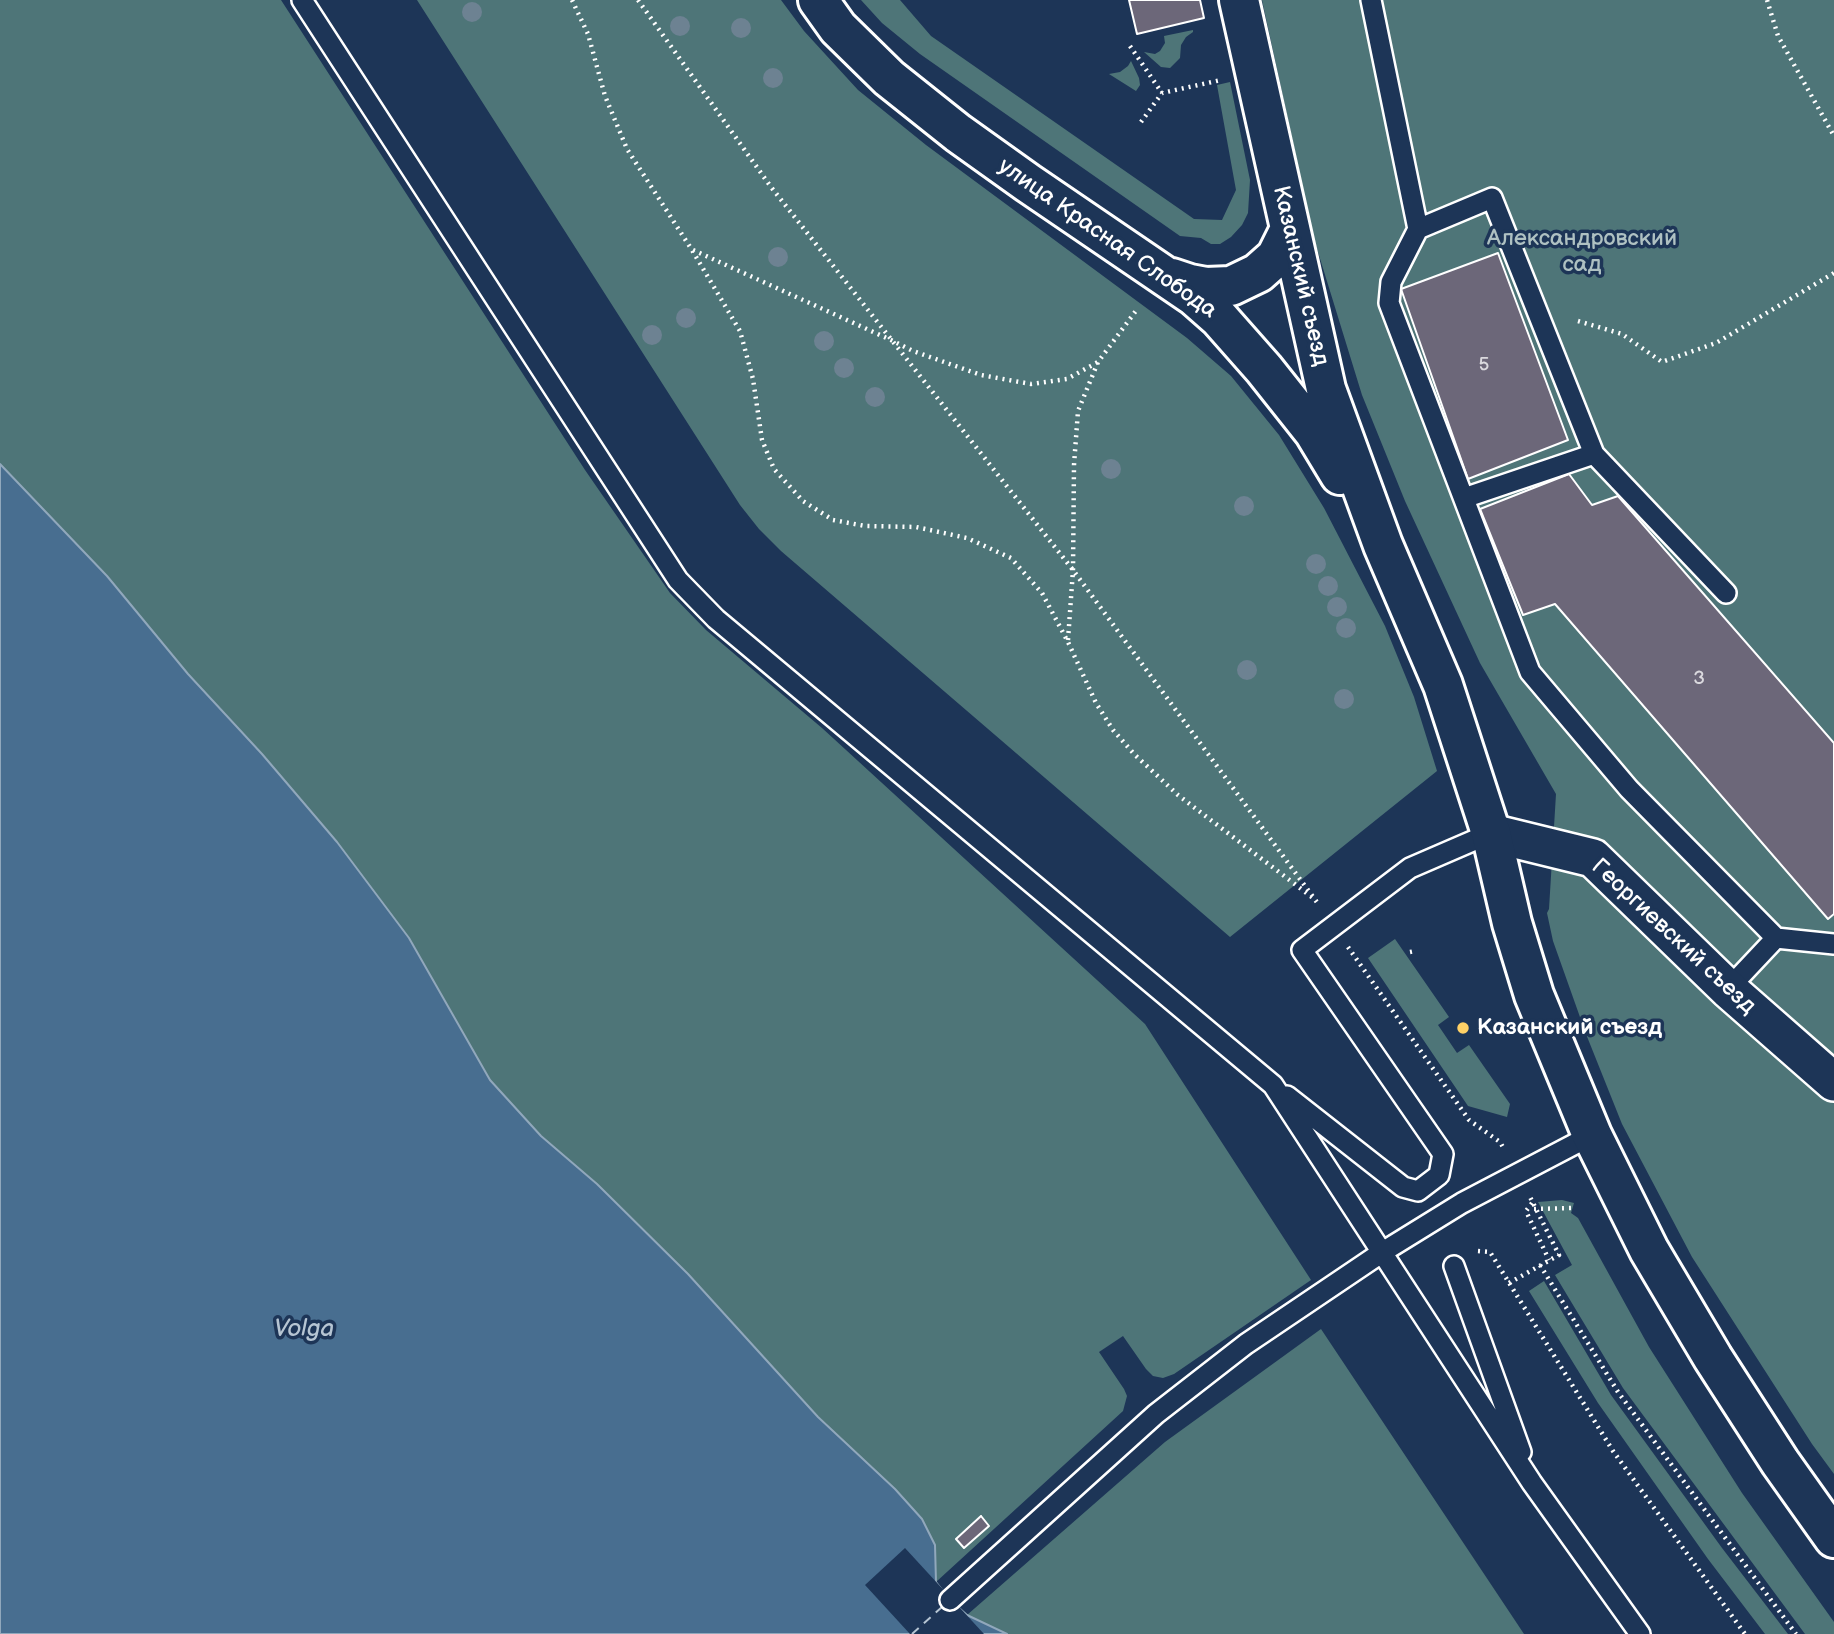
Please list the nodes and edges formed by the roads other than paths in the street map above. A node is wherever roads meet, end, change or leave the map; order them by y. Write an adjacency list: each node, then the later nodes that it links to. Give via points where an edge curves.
1 (302, 0): 17 (lane, via 678,580 716,619)
2 (818, 0): 7 (main road, улица Красная Слобода, via 838,28 889,78 1028,183)
3 (1239, 0): 5 (main road, Казанский съезд)
4 (1371, 0): 6 (lane)
5 (1290, 229): 7 (main road, via 1276,257 1258,273 1231,286 1206,287); 10 (main road, Казанский съезд, via 1326,389)
6 (1418, 229): 8 (lane, via 1492,198); 9 (lane, via 1391,282 1389,303)
7 (1162, 275): 10 (main road, улица Красная Слобода, via 1219,318 1264,369 1314,432)
8 (1594, 454): 9 (lane); 11 (lane)
9 (1464, 498): 13 (lane, via 1530,672 1629,789)
10 (1383, 545): 12 (main road, via 1443,685)
11 (1726, 593)
12 (1491, 833): 15 (street, Георгиевский съезд, via 1593,858); 17 (lane, via 1410,868 1302,950 1443,1154 1439,1175 1418,1191 1403,1187); 18 (main road, via 1534,995)
13 (1776, 938): 14 (lane); 15 (lane)
14 (1834, 944)
15 (1728, 989): 16 (street, Георгиевский съезд)
16 (1834, 1083)
17 (1273, 1084): 19 (lane)
18 (1592, 1135): 19 (lane, via 1462,1203); 22 (main road, via 1649,1250 1713,1358)
19 (1381, 1253): 21 (lane); 23 (lane, via 1246,1343 1156,1414)
20 (1454, 1266): 21 (lane)
21 (1532, 1483): 24 (lane)
22 (1834, 1538)
23 (950, 1600)
24 (1640, 1634)

